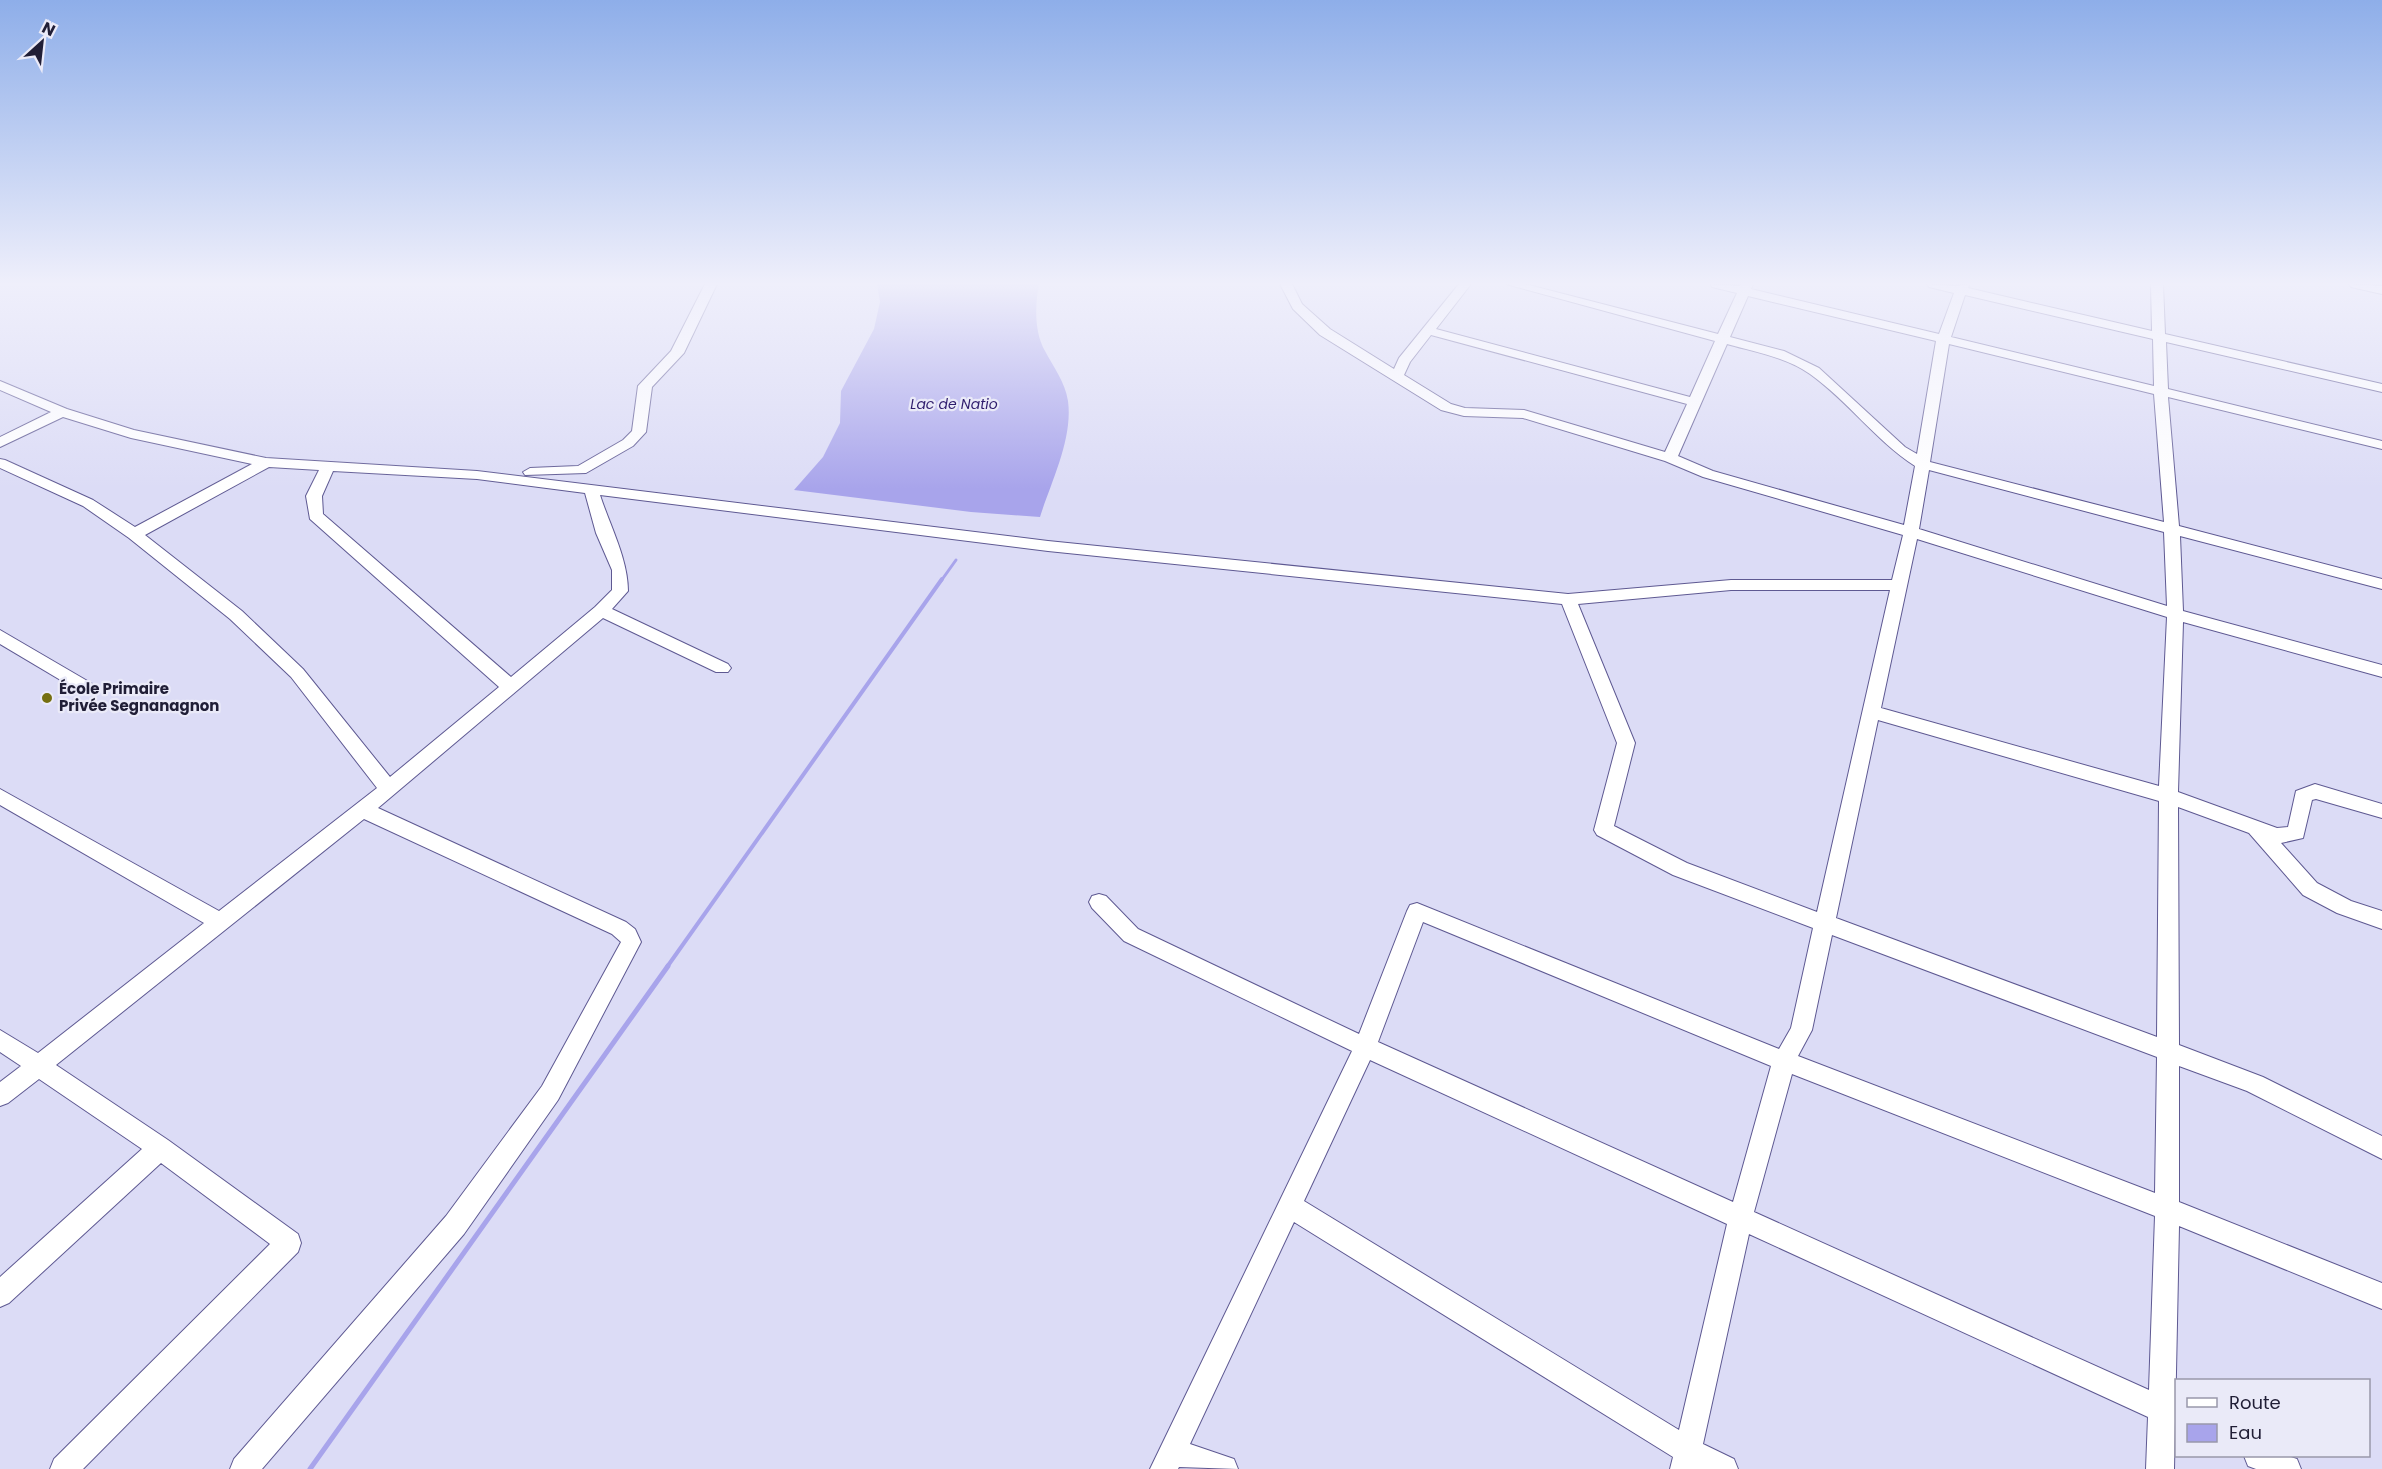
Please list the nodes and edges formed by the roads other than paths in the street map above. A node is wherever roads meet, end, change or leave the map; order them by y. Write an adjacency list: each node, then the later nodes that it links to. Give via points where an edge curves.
1 (677, 353): 24 (street, via 645,386 639,432 628,443 581,470)
2 (1360, 353): 11 (street)
3 (1411, 353): 11 (street)
4 (1510, 353): 15 (street)
5 (1718, 353): 15 (street)
6 (1774, 353): 22 (street, via 1814,371 1900,450)
7 (1940, 353): 22 (street)
8 (1996, 353): 14 (street)
9 (2160, 353): 14 (street)
10 (2227, 353): 13 (street)
11 (1398, 375): 19 (street, via 1446,407 1464,412 1524,414)
12 (0, 385): 16 (street)
13 (2382, 388)
14 (2161, 391): 18 (street); 26 (street)
15 (1695, 402): 19 (street)
16 (62, 412): 17 (street); 20 (street, via 131,434)
17 (0, 443)
18 (2382, 445)
19 (1670, 458): 27 (street, via 1708,474)
20 (266, 462): 23 (street); 28 (street)
21 (0, 463): 28 (street, via 88,503)
22 (1922, 464): 26 (street); 27 (street)
23 (328, 466): 24 (street); 37 (street, via 314,496 315,516)
24 (477, 475): 25 (street)
25 (591, 489): 31 (street, via 1048,546); 32 (street, via 604,533 621,570 620,591)
26 (2172, 529): 29 (street); 33 (street)
27 (1911, 532): 30 (street); 33 (street)
28 (134, 534): 40 (street, via 236,615 297,673)
29 (2382, 584)
30 (1898, 585): 31 (street, via 1731,585); 39 (street)
31 (1568, 599): 49 (street, via 1626,742 1604,830 1680,869)
32 (601, 611): 35 (street); 37 (street)
33 (2175, 614): 36 (street); 41 (street)
34 (0, 636): 38 (street)
35 (722, 668)
36 (2382, 671)
37 (511, 687): 40 (street)
38 (90, 690)
39 (1870, 711): 41 (street); 49 (street)
40 (389, 789): 43 (street)
41 (2169, 796): 45 (street); 52 (street)
42 (3, 801): 48 (street)
43 (361, 809): 48 (street); 68 (street, via 619,928 631,942 550,1093 455,1225)
44 (2382, 811): 45 (street, via 2315,790 2303,796 2296,833 2277,836)
45 (2255, 828): 47 (street, via 2310,889 2344,907)
46 (1099, 902): 51 (street, via 1131,935)
47 (2382, 920)
48 (219, 921): 54 (street)
49 (1824, 922): 52 (street); 53 (street, via 1801,1030)
50 (0, 1040): 54 (street)
51 (1365, 1047): 53 (street, via 1417,911); 58 (street); 60 (street)
52 (2168, 1053): 57 (street, via 2255,1084); 59 (street)
53 (1784, 1061): 59 (street); 60 (street)
54 (38, 1066): 55 (street); 56 (street)
55 (0, 1096)
56 (160, 1148): 61 (street); 67 (street, via 289,1243)
57 (2382, 1148)
58 (1289, 1206): 65 (street); 66 (street)
59 (2167, 1209): 62 (street); 63 (street)
60 (1740, 1220): 63 (street); 66 (street)
61 (0, 1294)
62 (2382, 1296)
63 (2169, 1413): 71 (street)
64 (2262, 1457): 72 (street)
65 (1169, 1460): 69 (street)
66 (1686, 1460): 70 (street)
67 (64, 1469)
68 (244, 1469)
69 (1224, 1469)
70 (1724, 1469)
71 (2160, 1469)
72 (2287, 1469)

